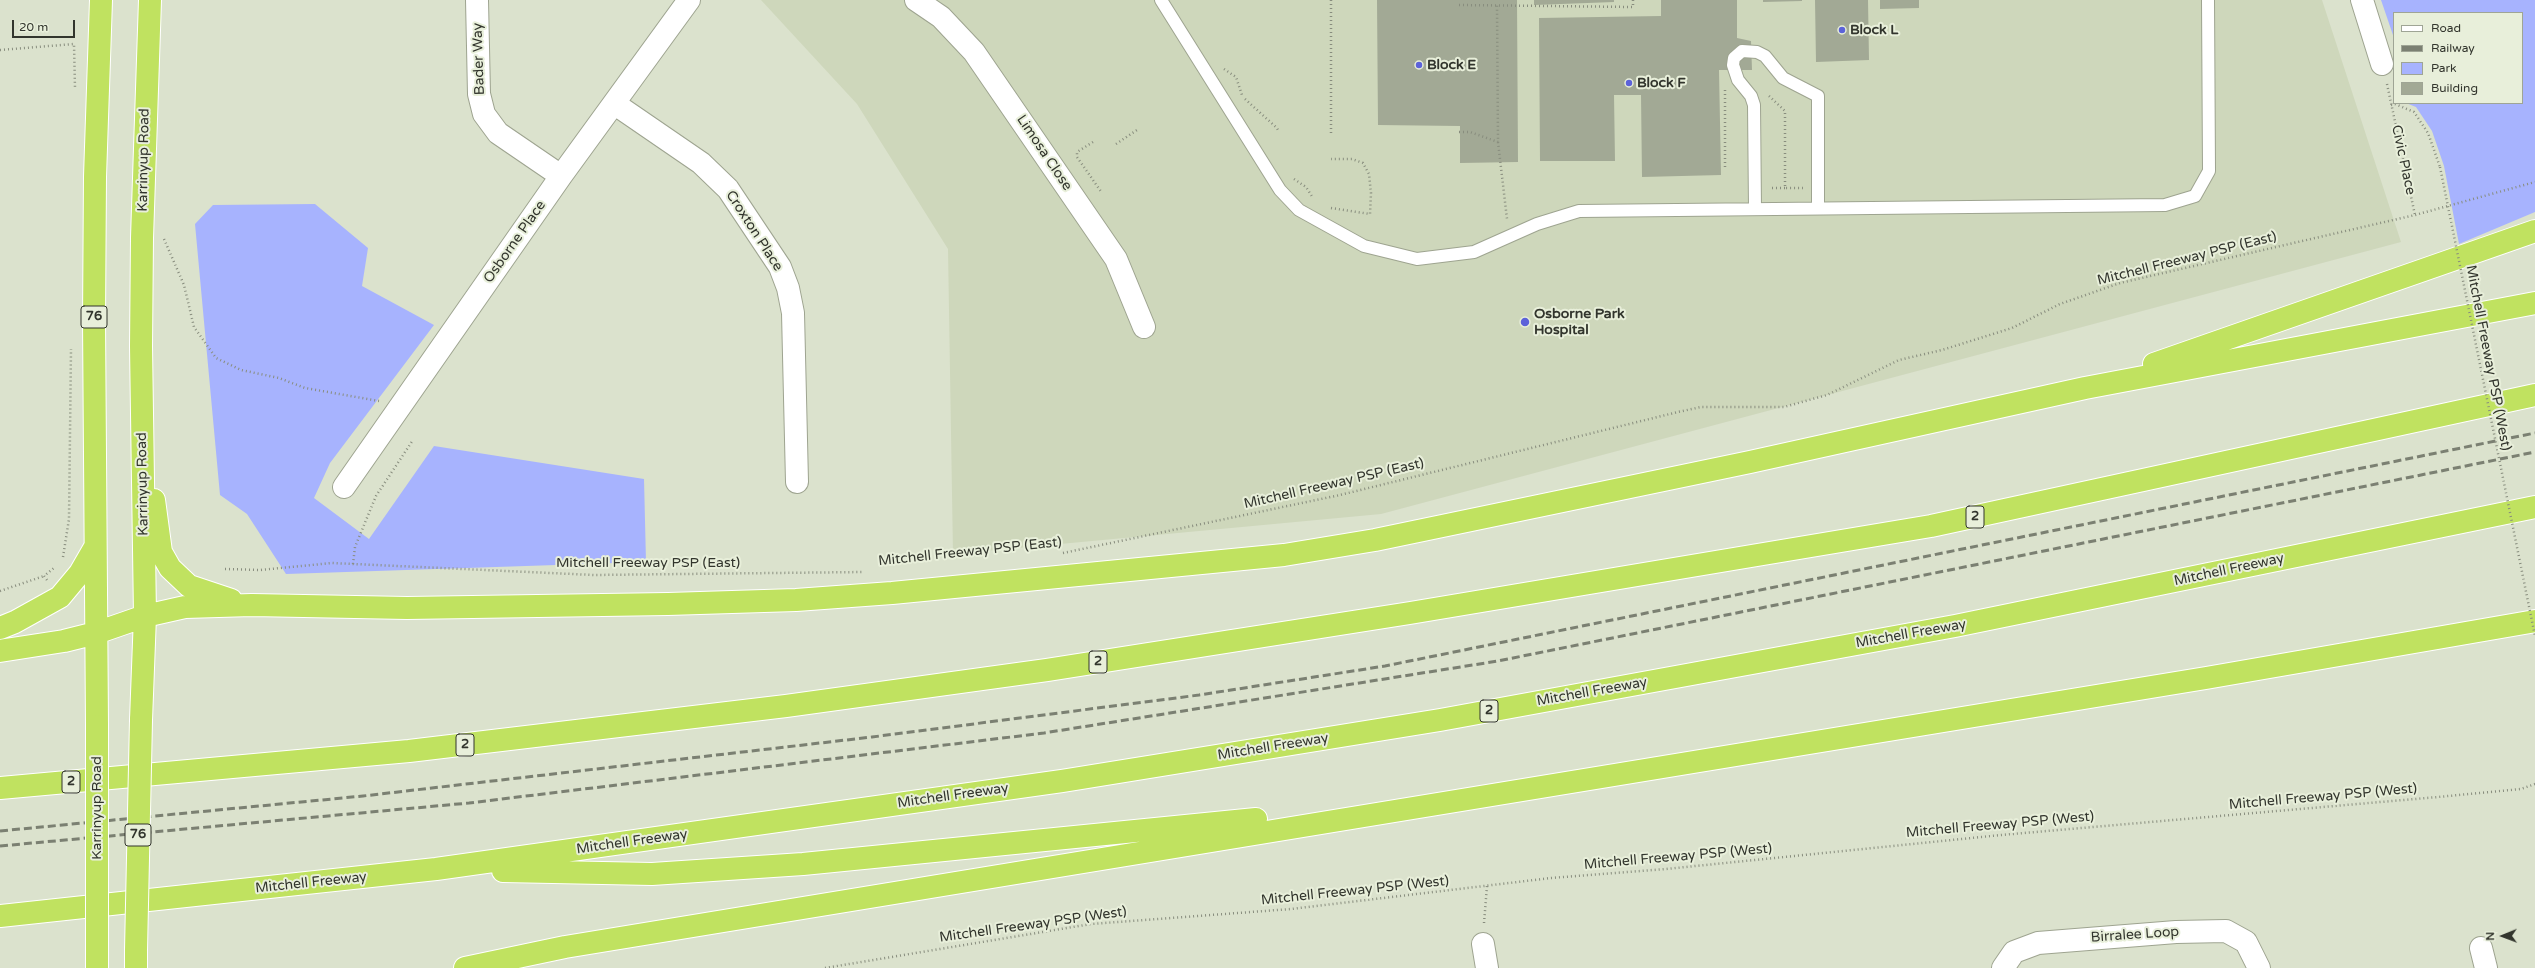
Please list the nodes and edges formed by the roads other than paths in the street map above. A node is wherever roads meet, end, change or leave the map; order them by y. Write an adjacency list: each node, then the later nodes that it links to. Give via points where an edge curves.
1 (101, 0): 23 (highway, Karrinyup Road / 76, via 95,193)
2 (150, 0): 19 (highway, Karrinyup Road / 76, via 142,230)
3 (477, 0): 11 (street, Bader Way, via 479,94 484,114 498,133)
4 (689, 0): 10 (street, Osborne Place)
5 (916, 0): 16 (street, Limosa Close, via 941,17 974,52 1116,259)
6 (1161, 0): 13 (lane, via 1280,190 1299,210 1364,246 1417,259 1474,252 1537,224 1579,211)
7 (2208, 0): 12 (lane, via 2209,171 2195,196 2165,205)
8 (2362, 0): 9 (street)
9 (2382, 64)
10 (615, 104): 11 (street, Osborne Place); 20 (street, Croxton Place, via 701,163 728,189 780,267 793,313)
11 (561, 176): 21 (street, Osborne Place)
12 (1818, 208): 13 (lane); 13 (lane, via 1818,96 1783,78 1765,56 1757,52 1742,51 1734,58 1733,65 1738,80 1751,96 1754,105)
13 (1755, 209)
14 (2535, 231): 17 (highway)
15 (2535, 303): 17 (highway)
16 (1144, 327)
17 (2085, 388): 24 (highway, via 1750,462 1375,540 1284,555 796,600 407,608)
18 (2535, 395): 30 (highway, 2, via 1931,526 1410,613 1063,667 794,705 409,751)
19 (142, 425): 24 (highway, via 161,552 170,568 189,586 215,596); 25 (highway, Karrinyup Road / 76)
20 (797, 482)
21 (344, 487)
22 (2535, 507): 32 (highway, Mitchell Freeway / 2, via 1955,626 1440,720 1062,781)
23 (95, 547): 27 (highway, via 80,573 60,597); 28 (highway, Karrinyup Road / 76)
24 (252, 605): 25 (highway, via 185,607)
25 (145, 616): 28 (highway); 35 (highway, Karrinyup Road / 76, bridge)
26 (2535, 621): 31 (highway, via 2198,679)
27 (0, 628)
28 (96, 633): 29 (highway); 36 (highway, Karrinyup Road / 76, bridge)
29 (0, 651)
30 (0, 788)
31 (1464, 798): 32 (highway, via 803,864 652,874); 37 (highway, via 565,947)
32 (436, 869): 33 (highway, Mitchell Freeway / 2)
33 (0, 916)
34 (1482, 944): 38 (street)
35 (136, 959)
36 (97, 960)
37 (465, 968)
38 (1487, 968)
39 (2002, 968): 40 (street, Birralee Loop, via 2014,952 2038,942 2226,931 2246,942)
40 (2259, 968)

